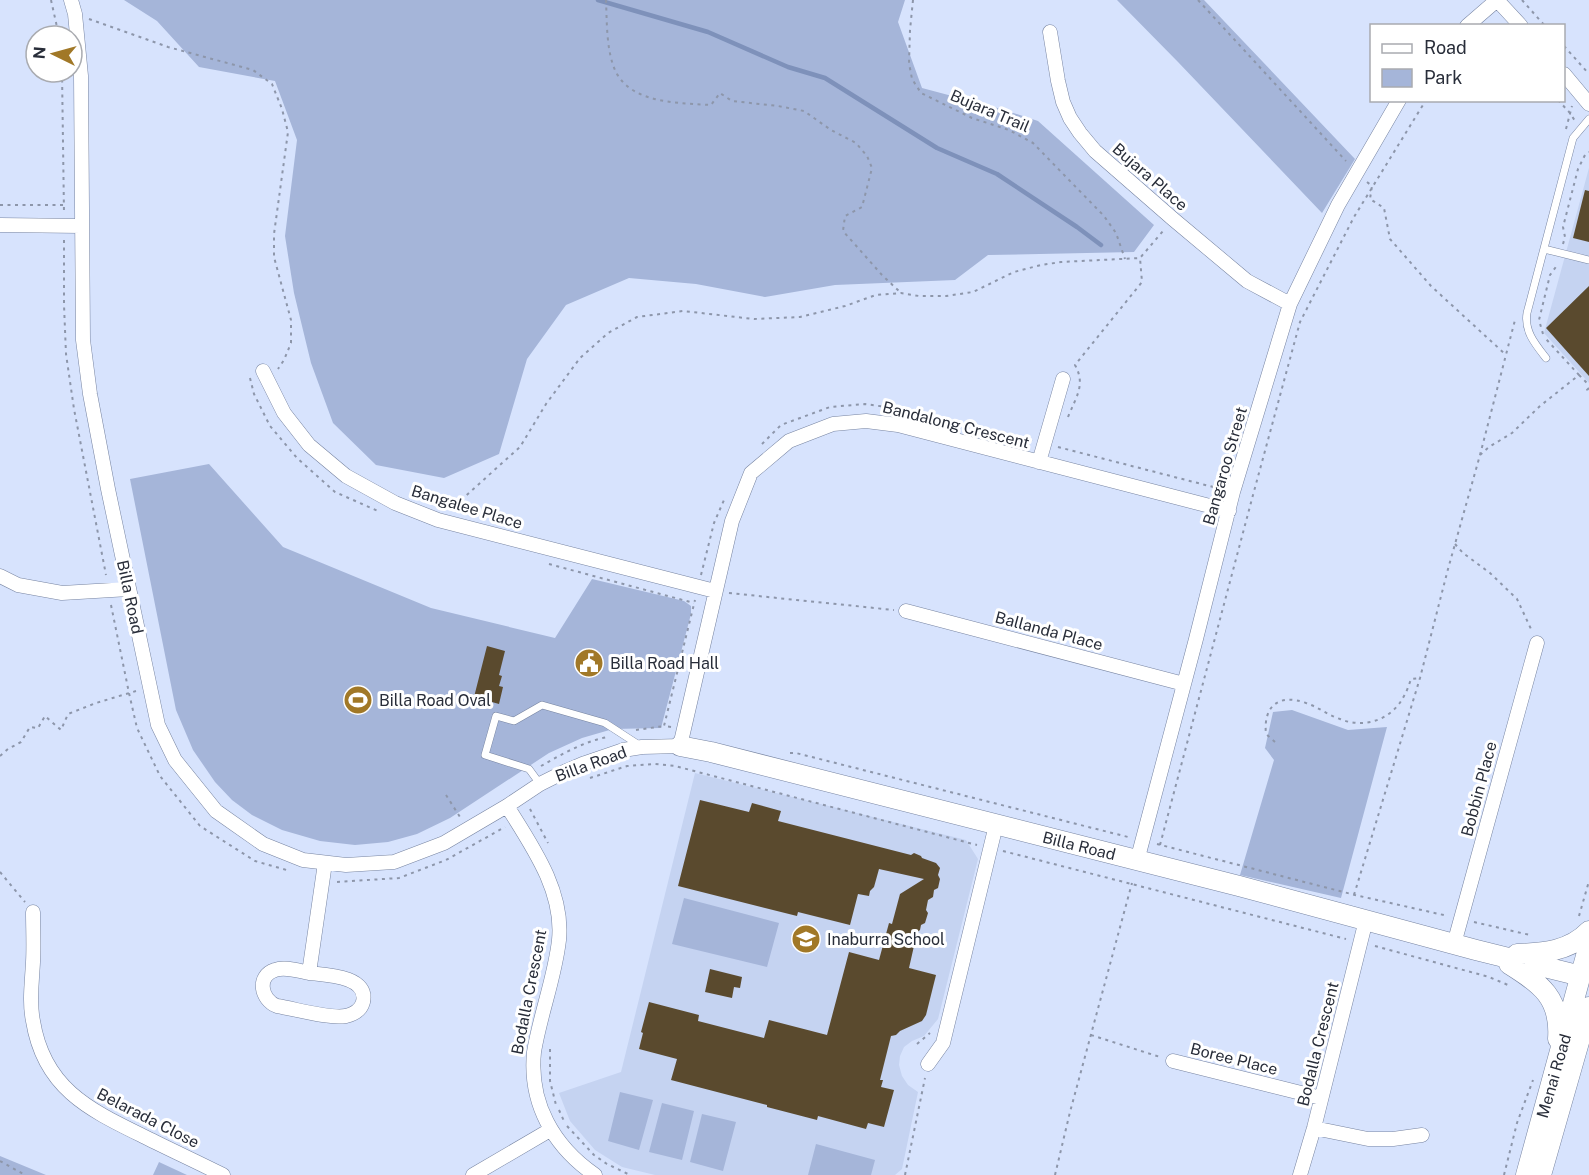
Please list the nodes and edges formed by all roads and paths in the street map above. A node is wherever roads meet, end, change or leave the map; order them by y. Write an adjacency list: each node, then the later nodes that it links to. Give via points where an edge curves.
1 (51, 0): 9 (path)
2 (71, 0): 8 (street, Billa Road)
3 (606, 0): 38 (path, via 610,52 617,74 630,89 682,103 711,105 720,93 732,101 804,111 856,143 872,168 862,207 845,216 843,231)
4 (913, 0): 37 (path, Bujara Trail, via 909,63 912,79 921,93 1033,143 1104,216)
5 (1197, 0): 25 (path)
6 (1497, 0): 10 (street); 11 (street)
7 (1522, 0): 12 (path)
8 (75, 14): 32 (street, Billa Road, via 81,76); 44 (path, via 168,47 253,70 272,84 288,132 274,257 291,320 291,343 284,360)
9 (57, 24)
10 (1469, 24)
11 (1519, 24)
12 (1543, 24)
13 (1050, 32): 29 (street, Bujara Place, via 1064,102 1080,134)
14 (1565, 48): 15 (path)
15 (1589, 74)
16 (1565, 76): 18 (street)
17 (62, 84): 28 (path)
18 (1576, 89): 21 (street); 23 (path)
19 (1398, 102): 25 (street, Bangaroo Street)
20 (1425, 102): 26 (path)
21 (1589, 104)
22 (1589, 119): 33 (lane, via 1573,138)
23 (1564, 136)
24 (1589, 152): 34 (path, via 1578,169 1563,227)
25 (1357, 173): 26 (path); 39 (street, Bangaroo Street)
26 (1372, 186): 41 (path, via 1370,199 1384,208 1390,239 1431,286); 81 (path, via 1300,322)
27 (0, 205): 28 (path)
28 (64, 205): 31 (path)
29 (1173, 219): 35 (path); 39 (street, Bujara Place, via 1246,281)
30 (0, 225): 31 (street)
31 (64, 226): 32 (street); 61 (path, via 66,354)
32 (81, 226): 60 (street, Billa Road, via 83,340 90,394)
33 (1544, 249): 34 (lane); 42 (lane, via 1526,320 1529,334)
34 (1561, 253): 36 (lane); 43 (path, via 1558,266 1550,275 1539,320 1546,339)
35 (1140, 258): 37 (path); 48 (path, via 1142,282 1075,365 1080,388)
36 (1587, 258)
37 (1126, 259): 38 (path, via 1041,265 1014,272 973,292 946,296)
38 (901, 293): 56 (path, via 876,295 800,317 754,319 683,311 637,317 608,333 580,358 520,447)
39 (1290, 304): 53 (street, Bangaroo Street)
40 (1516, 318): 41 (path)
41 (1505, 354): 51 (path)
42 (1545, 358)
43 (1579, 375): 46 (path); 51 (path, via 1512,433)
44 (266, 377): 56 (street, Bangalee Place, via 284,413 309,445 346,476 395,503)
45 (1063, 380): 49 (street)
46 (1589, 387): 47 (path)
47 (1589, 393)
48 (1068, 417)
49 (1044, 444): 50 (path, via 865,404 830,407 781,425); 52 (street); 53 (path)
50 (759, 446)
51 (1480, 455): 57 (path)
52 (1039, 462): 55 (street, Bandalong Crescent); 62 (street, Bandalong Crescent, via 898,425 866,421 832,423 789,441 751,473 732,521)
53 (1233, 492): 55 (street, Bangaroo Street)
54 (726, 495): 59 (path, via 714,523)
55 (1229, 511): 66 (street, Bangaroo Street)
56 (438, 520): 59 (street, Bangalee Place)
57 (1455, 544): 64 (path, via 1517,599); 65 (path)
58 (0, 576): 61 (street, via 18,585 62,593)
59 (698, 587): 62 (street, Bangalee Place); 69 (path, via 664,726)
60 (129, 589): 61 (street); 67 (street, Billa Road)
61 (109, 590): 68 (path)
62 (715, 591): 63 (path); 69 (street, Bandalong Crescent)
63 (906, 611): 66 (street, Ballanda Place)
64 (1537, 643): 93 (street, Bobbin Place)
65 (1420, 678): 70 (path, via 1411,679 1394,710 1377,721 1360,724 1341,720 1308,703 1280,701 1269,710 1265,722 1266,734); 91 (path)
66 (1184, 684): 80 (street, Bangaroo Street)
67 (149, 687): 68 (path); 85 (street, Billa Road, via 158,724 175,759 216,812 263,844 303,860)
68 (129, 693): 73 (path, via 68,714 61,730 45,716 38,728 30,727 21,742); 87 (path, via 137,728 160,776 200,826 255,861)
69 (682, 738): 71 (street, Billa Road); 79 (street, Billa Road, via 711,752)
70 (1275, 742)
71 (642, 747): 75 (street, Billa Road, via 585,763); 75 (lane, via 605,723 542,705 514,721 496,716 485,754 529,769)
72 (788, 753): 80 (path)
73 (0, 756)
74 (588, 778): 82 (path, via 627,766 675,766)
75 (540, 784): 77 (street, Billa Road)
76 (537, 804): 83 (path, via 530,809)
77 (507, 806): 78 (street, Bodalla Crescent); 85 (street, Billa Road, via 444,843 394,862)
78 (516, 821): 88 (path, via 446,860 399,878 337,882); 114 (street, Bodalla Crescent, via 535,850 559,915 559,939 532,1066 540,1107)
79 (996, 825): 82 (street); 84 (street, Billa Road)
80 (1143, 841): 81 (path); 84 (street, Bangaroo Street)
81 (1160, 845): 91 (path)
82 (990, 848): 90 (path); 109 (street, via 943,1042)
83 (551, 851)
84 (1137, 861): 94 (street, Billa Road)
85 (325, 862): 88 (street)
86 (0, 872): 92 (path)
87 (296, 873)
88 (322, 879): 101 (street)
89 (1589, 881): 95 (path)
90 (1131, 883): 97 (path); 105 (path)
91 (1355, 895): 93 (path)
92 (33, 912): 118 (street, Belarada Close, via 33,1022 42,1053 56,1076 92,1110)
93 (1461, 919): 96 (path); 98 (street, Bobbin Place)
94 (1366, 920): 97 (street, Bodalla Crescent); 98 (street, Billa Road)
95 (1584, 923): 100 (street, via 1573,944 1553,951 1512,954)
96 (1535, 936)
97 (1361, 942): 103 (path, via 1489,977); 112 (street, Bodalla Crescent)
98 (1454, 944): 100 (street, Billa Road)
99 (1589, 945): 102 (street, Menai Road)
100 (1476, 950): 102 (street, Billa Road); 111 (street, via 1528,975 1554,1005 1559,1024)
101 (309, 973): 101 (street, via 351,981 364,995 362,1006 346,1016 334,1016 277,1006 265,996 263,979 269,973 277,969)
102 (1585, 973): 106 (street, Menai Road, via 1587,997); 111 (street, Menai Road)
103 (1515, 988)
104 (1589, 1007): 106 (street, Menai Road)
105 (1091, 1035): 108 (path); 123 (path)
106 (1581, 1035): 127 (street, Menai Road)
107 (550, 1041): 121 (path, via 550,1082 567,1126 594,1155)
108 (1173, 1061): 112 (street, Boree Place)
109 (928, 1064): 122 (path)
110 (1535, 1075): 125 (path)
111 (1550, 1089): 126 (street, Menai Road)
112 (1321, 1098): 113 (street, Bodalla Crescent)
113 (1314, 1128): 115 (street, via 1368,1139); 124 (street, Bodalla Crescent)
114 (550, 1130): 119 (street); 120 (street, Bodalla Crescent, via 569,1154)
115 (1422, 1135)
116 (0, 1161): 117 (path)
117 (25, 1175)
118 (223, 1175)
119 (474, 1175)
120 (595, 1175)
121 (630, 1175)
122 (905, 1175)
123 (1055, 1175)
124 (1300, 1175)
125 (1504, 1175)
126 (1526, 1175)
127 (1541, 1175)

